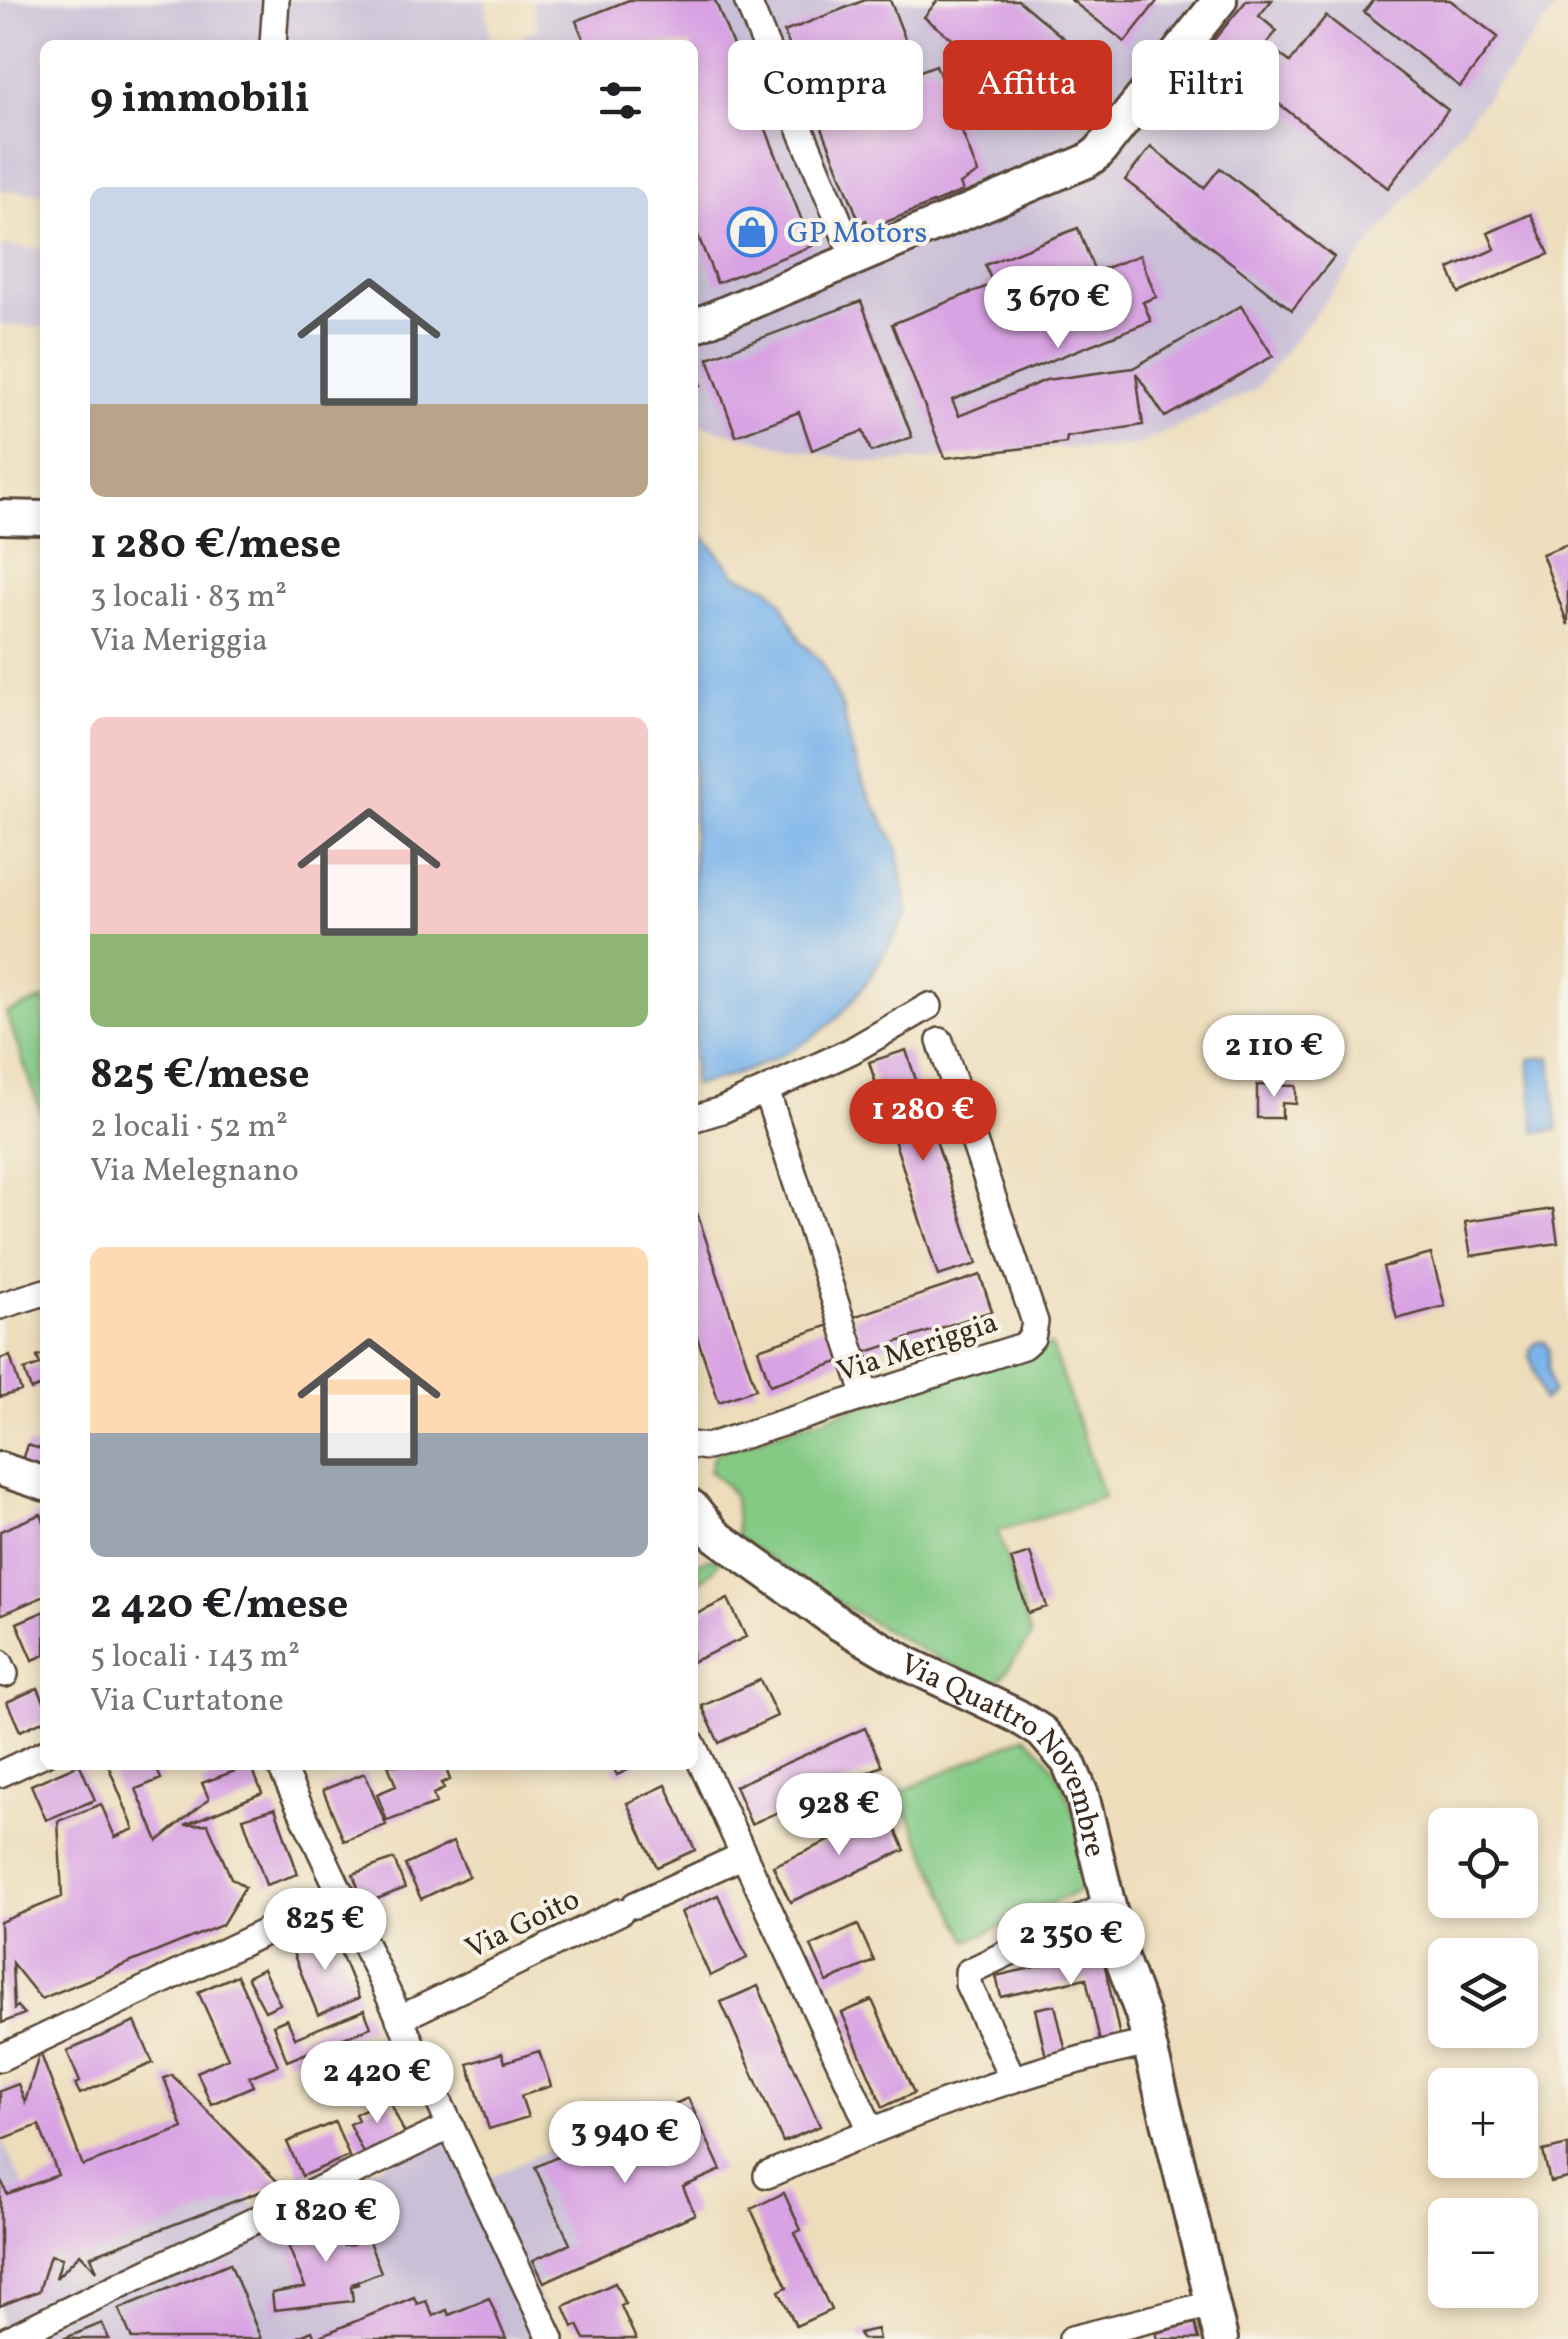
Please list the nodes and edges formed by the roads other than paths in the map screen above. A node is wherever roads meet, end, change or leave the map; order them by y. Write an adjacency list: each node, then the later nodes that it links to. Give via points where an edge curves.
1 (276, 0): 4 (street)
2 (747, 0): 5 (street)
3 (1220, 0): 5 (street, via 1087,162)
4 (273, 40)
5 (855, 260): 6 (street)
6 (698, 325)
7 (0, 517): 8 (street)
8 (40, 518)
9 (929, 1006): 11 (street)
10 (940, 1041): 15 (street, Via Meriggia, via 1035,1322 1032,1338)
11 (766, 1090): 12 (street); 15 (street)
12 (698, 1117)
13 (40, 1294): 14 (street)
14 (0, 1306)
15 (866, 1396): 16 (street, Via Meriggia)
16 (698, 1446)
17 (0, 1469): 18 (street)
18 (40, 1482)
19 (698, 1533): 26 (street, Via Quattro Novembre, via 736,1551 838,1623 1017,1716 1057,1746 1082,1796)
20 (40, 1755): 23 (street)
21 (698, 1756): 24 (street)
22 (282, 1770): 25 (street)
23 (0, 1774)
24 (744, 1855): 27 (street, Via Goito); 32 (street)
25 (343, 1895): 27 (street); 29 (street)
26 (1108, 1905): 28 (street, Via Quattro Novembre); 30 (street, via 968,1972)
27 (399, 2019): 31 (street)
28 (1150, 2044): 30 (street); 34 (street, Via Quattro Novembre)
29 (0, 2058)
30 (1012, 2077): 32 (street)
31 (451, 2126): 35 (street); 36 (street)
32 (881, 2126): 33 (street)
33 (766, 2175)
34 (1212, 2304): 37 (street); 38 (street, Via Quattro Novembre)
35 (8, 2339)
36 (552, 2339)
37 (1072, 2339)
38 (1221, 2339)

